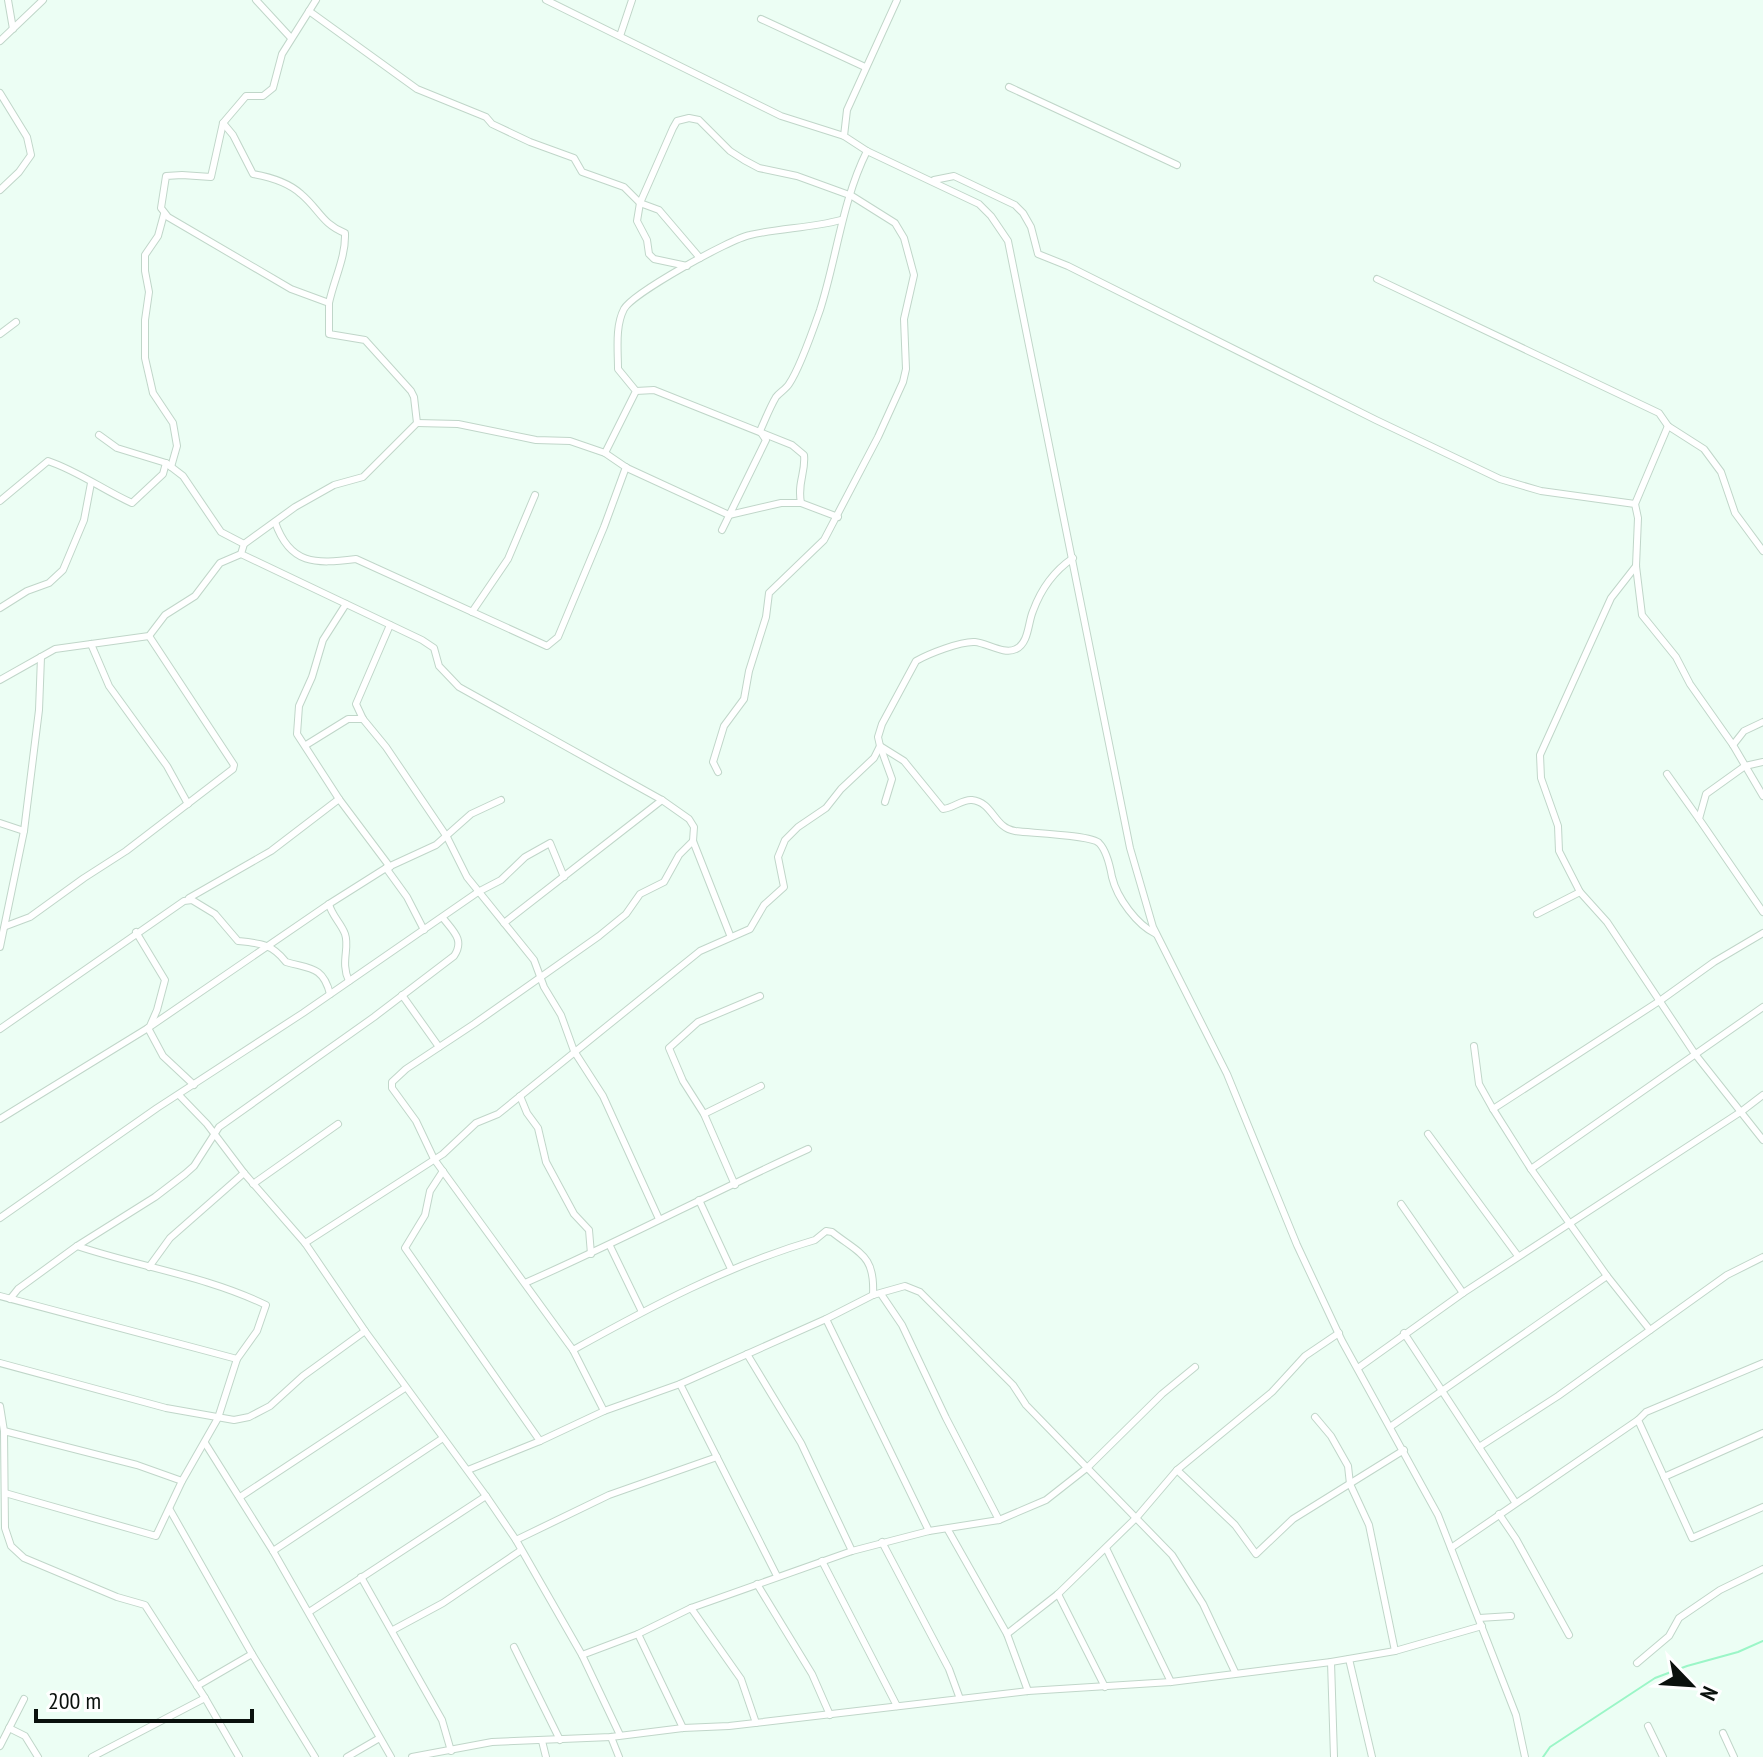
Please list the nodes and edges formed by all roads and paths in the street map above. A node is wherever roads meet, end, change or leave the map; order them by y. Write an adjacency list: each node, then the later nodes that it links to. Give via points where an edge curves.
1 (8, 0): 10 (street)
2 (43, 0): 10 (street)
3 (256, 0): 12 (street)
4 (316, 0): 8 (street)
5 (546, 0): 11 (street)
6 (632, 0): 11 (street)
7 (897, 0): 14 (street)
8 (309, 11): 12 (street); 23 (street, via 417,89)
9 (761, 19): 14 (street)
10 (13, 29): 13 (street)
11 (620, 36): 20 (street, via 781,116)
12 (291, 38): 19 (street, via 273,88 263,96 246,96)
13 (0, 41)
14 (865, 67): 20 (street, via 847,110)
15 (1009, 87): 24 (street)
16 (0, 93): 17 (street)
17 (8, 106): 18 (street); 26 (street, via 27,137 31,155)
18 (0, 115)
19 (223, 123): 29 (street, via 211,177 166,176); 34 (street, via 253,174 300,192 329,227 345,233 346,251)
20 (844, 136): 22 (street)
21 (582, 150): 23 (street)
22 (867, 151): 25 (street); 27 (street)
23 (574, 158): 28 (street, via 582,172 624,187)
24 (1177, 165)
25 (934, 180): 49 (street, via 954,176 1015,205 1043,257 1500,479 1541,491); 57 (street, via 979,204 1008,241)
26 (0, 190)
27 (852, 196): 28 (street, via 759,168 730,151 699,120 689,118 677,121); 30 (street); 51 (street, via 895,223 914,275 904,319 903,382)
28 (640, 203): 31 (street, via 659,210); 32 (street, via 637,221 649,254)
29 (164, 214): 34 (street, via 291,289); 43 (street, via 145,255 145,358 153,393 173,423 177,446)
30 (841, 220): 31 (street, via 748,235); 40 (street, via 819,311 789,385)
31 (700, 258): 32 (street)
32 (687, 266): 37 (street, via 629,302 622,313 618,369)
33 (1377, 279): 39 (street, via 1659,413)
34 (329, 303): 38 (street, via 329,334 365,340 411,391)
35 (16, 322): 36 (street)
36 (0, 334)
37 (636, 391): 40 (street, via 654,390); 42 (street)
38 (417, 423): 42 (street, via 570,441); 52 (street, via 363,477 334,485)
39 (1668, 426): 49 (street); 55 (street, via 1704,449 1721,472 1735,513)
40 (760, 431): 48 (street, via 804,455 798,486); 50 (street, via 766,440)
41 (99, 435): 43 (street, via 117,448)
42 (605, 453): 44 (street)
43 (168, 465): 45 (street, via 132,503); 54 (street, via 183,476 221,532)
44 (626, 467): 50 (street); 61 (street, via 558,637 547,646)
45 (91, 483): 47 (street, via 48,461); 60 (street, via 84,520 63,570)
46 (535, 495): 61 (street, via 508,559)
47 (0, 501)
48 (801, 503): 50 (street); 51 (street)
49 (1635, 504): 58 (street)
50 (729, 515): 53 (street)
51 (838, 517): 74 (street, via 824,540 769,593 744,699 724,726 713,762)
52 (275, 522): 54 (street); 61 (street, via 282,544 302,557 323,563 356,559)
53 (722, 530)
54 (244, 544): 56 (street)
55 (1763, 551)
56 (241, 554): 59 (street); 63 (street, via 220,563 195,596 165,615)
57 (1073, 558): 71 (street, via 1045,587 1019,649 967,642 916,661 882,724); 103 (street, via 1130,848)
58 (1636, 566): 70 (street, via 1642,615); 90 (street, via 1611,598 1540,755 1562,860)
59 (346, 604): 62 (street); 69 (street, via 323,640 299,706 297,734)
60 (0, 608)
61 (472, 612)
62 (390, 625): 67 (street, via 356,704); 79 (street, via 434,648 449,680 475,698)
63 (149, 636): 64 (street); 81 (street, via 234,765)
64 (91, 644): 65 (street, via 55,649); 81 (street, via 109,686)
65 (41, 657): 66 (street); 84 (street)
66 (0, 680)
67 (363, 719): 69 (street, via 348,719); 85 (street)
68 (1763, 722): 70 (street, via 1744,731)
69 (306, 745): 77 (street)
70 (1733, 745): 73 (street)
71 (880, 746): 80 (street, via 892,779); 103 (street, via 904,761 943,809 972,800 1013,831 1098,841 1132,915); 104 (street, via 826,808 788,835 778,857 784,887 764,905 750,929)
72 (1763, 762): 73 (street)
73 (1745, 766): 76 (street); 82 (street, via 1706,794)
74 (718, 772)
75 (1667, 774): 82 (street)
76 (1763, 796)
77 (339, 799): 87 (street); 91 (street, via 271,851)
78 (501, 800): 85 (street, via 471,814)
79 (662, 800): 86 (street, via 689,819); 88 (street)
80 (885, 802)
81 (188, 804): 99 (street, via 30,917)
82 (1699, 819): 95 (street)
83 (0, 823): 84 (street)
84 (24, 831): 94 (street)
85 (447, 837): 87 (street); 89 (street)
86 (693, 841): 104 (street); 107 (street, via 664,882 640,894 626,914)
87 (388, 867): 92 (street); 100 (street)
88 (564, 877): 89 (street, via 550,843); 98 (street)
89 (478, 892): 97 (street); 98 (street)
90 (1580, 892): 96 (street); 112 (street)
91 (184, 901): 101 (street); 105 (street, via 200,903 215,914 238,941)
92 (329, 904): 105 (street); 108 (street, via 346,936 343,966)
93 (0, 908): 94 (street)
94 (9, 912): 99 (street)
95 (1763, 912)
96 (1537, 914)
97 (443, 918): 100 (street); 110 (street, via 460,948)
98 (504, 923): 107 (street, via 527,948)
99 (6, 926): 106 (street)
100 (424, 930): 108 (street)
101 (136, 932): 114 (street, via 165,980); 115 (street)
102 (1763, 933): 112 (street)
103 (1156, 934): 163 (street, via 1227,1074)
104 (730, 935): 118 (street, via 700,951)
105 (267, 944): 109 (street, via 286,962 303,964 325,977); 114 (street)
106 (0, 947)
107 (541, 977): 117 (street); 118 (street)
108 (349, 981): 109 (street)
109 (330, 994): 120 (street)
110 (402, 995): 117 (street); 130 (street)
111 (760, 996): 127 (street, via 698,1022 669,1048)
112 (1661, 1000): 119 (street); 125 (street)
113 (1763, 1007): 119 (street)
114 (148, 1028): 120 (street, via 163,1056); 128 (street)
115 (0, 1029)
116 (1474, 1046): 125 (street, via 1479,1084)
117 (439, 1047): 134 (street, via 392,1082)
118 (574, 1051): 124 (street); 143 (street, via 603,1096)
119 (1695, 1054): 126 (street); 135 (street)
120 (194, 1085): 122 (street)
121 (761, 1086): 127 (street)
122 (179, 1095): 130 (street); 142 (street)
123 (1763, 1095): 126 (street)
124 (520, 1096): 134 (street, via 476,1123); 148 (street, via 538,1128 546,1162 574,1214 589,1230)
125 (1493, 1109): 135 (street)
126 (1742, 1111): 132 (street); 144 (street)
127 (704, 1114): 139 (street)
128 (0, 1119)
129 (338, 1124): 138 (street)
130 (214, 1133): 137 (street); 146 (street, via 185,1174)
131 (1428, 1134): 149 (street)
132 (1763, 1140)
133 (808, 1149): 139 (street)
134 (434, 1159): 136 (street); 145 (street)
135 (1531, 1169): 144 (street)
136 (443, 1171): 154 (street); 184 (street, via 405,1248)
137 (244, 1173): 138 (street); 151 (street, via 170,1238)
138 (253, 1184): 145 (street)
139 (735, 1185): 140 (street)
140 (699, 1200): 143 (street); 152 (street)
141 (1401, 1204): 155 (street)
142 (0, 1218)
143 (659, 1219): 147 (street)
144 (1570, 1222): 149 (street); 153 (street)
145 (305, 1243): 162 (street)
146 (77, 1246): 151 (street); 158 (street)
147 (610, 1246): 148 (street); 159 (street)
148 (591, 1254): 154 (street)
149 (1518, 1256): 155 (street)
150 (1763, 1257): 161 (street, via 1727,1275)
151 (149, 1267): 167 (street, via 266,1305 257,1331)
152 (731, 1269): 156 (street, via 832,1232 865,1257); 159 (street)
153 (1607, 1276): 161 (street); 174 (street)
154 (525, 1283): 165 (street)
155 (1463, 1293): 164 (street)
156 (877, 1294): 160 (street); 189 (street, via 905,1286 920,1292); 203 (street, via 902,1325)
157 (0, 1296): 158 (street)
158 (10, 1299): 167 (street)
159 (642, 1312): 165 (street)
160 (826, 1319): 166 (street); 205 (street)
161 (1650, 1330): 186 (street)
162 (365, 1331): 173 (street); 178 (street, via 270,1406 249,1417)
163 (1339, 1333): 171 (street); 191 (street, via 1305,1356 1272,1392)
164 (1404, 1333): 171 (street); 174 (street)
165 (573, 1350): 176 (street)
166 (747, 1354): 172 (street); 212 (street, via 801,1443)
167 (237, 1359): 178 (street)
168 (0, 1363): 178 (street)
169 (1763, 1363): 179 (street)
170 (1195, 1367): 189 (street)
171 (1358, 1368): 180 (street)
172 (680, 1384): 176 (street); 188 (street)
173 (405, 1388): 183 (street); 197 (street)
174 (1442, 1392): 180 (street); 186 (street)
175 (0, 1406): 181 (street)
176 (604, 1411): 184 (street)
177 (1315, 1417): 194 (street, via 1348,1466)
178 (218, 1418): 185 (street)
179 (1638, 1420): 192 (street); 198 (street)
180 (1390, 1427): 187 (street)
181 (4, 1431): 193 (street); 195 (street)
182 (1763, 1433): 192 (street)
183 (443, 1438): 190 (street); 210 (street)
184 (540, 1441): 190 (street)
185 (205, 1443): 193 (street); 197 (street)
186 (1479, 1447): 198 (street)
187 (1404, 1450): 194 (street); 209 (street)
188 (717, 1457): 206 (street, via 609,1495); 215 (street)
189 (1088, 1467): 202 (street); 203 (street, via 1046,1500)
190 (468, 1470): 196 (street)
191 (1177, 1470): 194 (street, via 1235,1525 1256,1554 1293,1519); 202 (street)
192 (1664, 1477): 199 (street, via 1692,1538)
193 (182, 1481): 200 (street)
194 (1350, 1484): 229 (street, via 1369,1525)
195 (5, 1493): 200 (street, via 156,1536); 237 (street, via 11,1546 24,1558 145,1605)
196 (486, 1496): 206 (street); 216 (street)
197 (240, 1497): 210 (street)
198 (1515, 1502): 201 (street)
199 (1763, 1507)
200 (170, 1510): 230 (street)
201 (1499, 1514): 209 (street); 227 (street)
202 (1137, 1517): 208 (street); 235 (street, via 1172,1555 1203,1604)
203 (999, 1520): 204 (street)
204 (948, 1530): 205 (street); 226 (street)
205 (929, 1531): 207 (street)
206 (516, 1540): 211 (street)
207 (882, 1542): 212 (street); 242 (street)
208 (1106, 1548): 218 (street); 236 (street)
209 (1451, 1548): 222 (street)
210 (273, 1551): 220 (street)
211 (520, 1551): 224 (street); 231 (street)
212 (852, 1551): 213 (street)
213 (822, 1561): 215 (street); 243 (street)
214 (1763, 1569): 234 (street, via 1679,1618 1669,1636)
215 (777, 1576): 217 (street)
216 (361, 1577): 220 (street); 224 (street)
217 (757, 1584): 219 (street); 244 (street, via 812,1674)
218 (1058, 1594): 226 (street); 238 (street)
219 (691, 1608): 225 (street); 245 (street, via 741,1679)
220 (309, 1612): 252 (street)
221 (1511, 1616): 222 (street)
222 (1479, 1618): 223 (street)
223 (1482, 1626): 229 (street); 268 (street, via 1516,1715)
224 (393, 1630): 256 (street, via 442,1720)
225 (638, 1634): 231 (street); 248 (street)
226 (1007, 1634): 239 (street)
227 (1569, 1635)
228 (514, 1647): 253 (street)
229 (1395, 1651): 232 (street)
230 (252, 1654): 237 (street); 260 (street)
231 (582, 1655): 250 (street)
232 (1349, 1659): 233 (street); 267 (street)
233 (1331, 1662): 235 (street); 266 (street)
234 (1637, 1663)
235 (1235, 1672): 236 (street)
236 (1171, 1682): 238 (street)
237 (197, 1686): 240 (street)
238 (1105, 1687): 239 (street)
239 (1028, 1691): 242 (street)
240 (205, 1698): 257 (street); 259 (street)
241 (24, 1699): 247 (street)
242 (960, 1699): 243 (street)
243 (897, 1706): 244 (street)
244 (830, 1715): 245 (street)
245 (756, 1723): 248 (street)
246 (1648, 1726): 269 (street)
247 (9, 1728): 255 (street); 258 (street, via 25,1736)
248 (683, 1728): 250 (street)
249 (1723, 1733): 270 (street)
250 (620, 1735): 251 (street)
251 (611, 1737): 253 (street); 265 (street)
252 (378, 1739): 261 (street); 262 (street)
253 (560, 1740): 254 (street)
254 (542, 1741): 256 (street, via 492,1742); 264 (street)
255 (0, 1746)
256 (451, 1751): 263 (street)
257 (235, 1756)
258 (38, 1757)
259 (92, 1757)
260 (315, 1757)
261 (347, 1757)
262 (391, 1757)
263 (412, 1757)
264 (546, 1757)
265 (619, 1757)
266 (1334, 1757)
267 (1372, 1757)
268 (1525, 1757)
269 (1663, 1757)
270 (1734, 1757)

